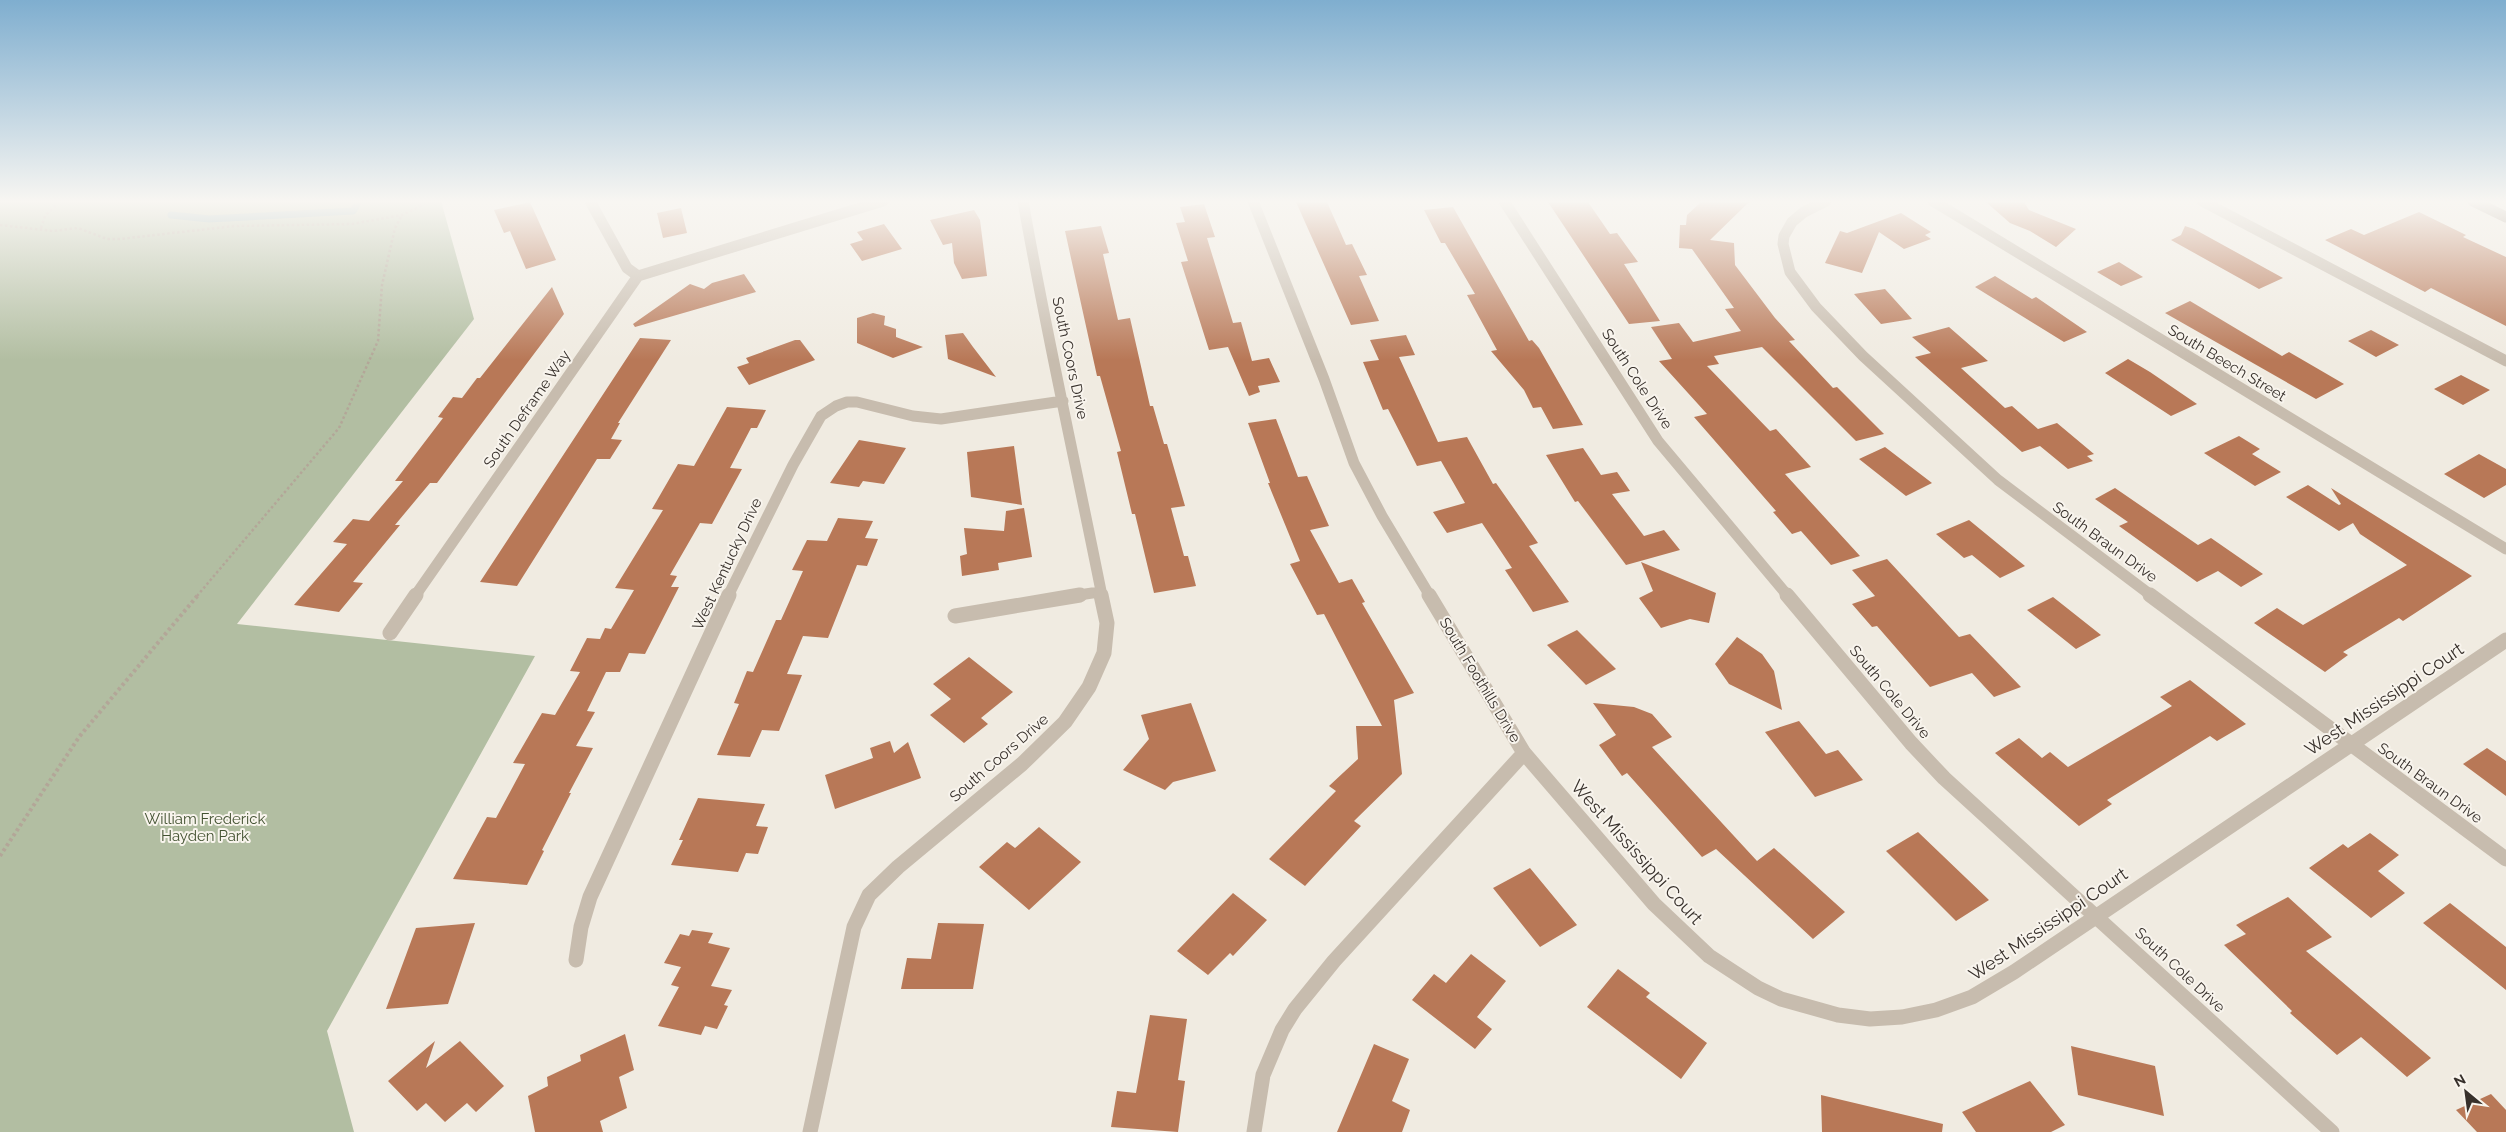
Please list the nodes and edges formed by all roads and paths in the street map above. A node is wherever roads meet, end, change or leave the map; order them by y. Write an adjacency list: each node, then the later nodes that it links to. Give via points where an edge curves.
1 (389, 254): 20 (path, via 382,285 378,341 339,428 79,736)
2 (620, 254): 10 (street, via 628,268)
3 (711, 254): 10 (street)
4 (1032, 254): 12 (street, South Coors Drive)
5 (1273, 254): 19 (street, South Foothills Drive, via 1362,480)
6 (1537, 254): 22 (street, South Cole Drive, via 1658,441 1927,760)
7 (1786, 254): 18 (street, South Braun Drive, via 1794,279 1841,334 1973,459 2014,494)
8 (2019, 254): 13 (street, South Beech Street)
9 (2301, 254): 11 (street)
10 (638, 276): 16 (street, South Deframe Way)
11 (2506, 361)
12 (1063, 401): 14 (street, South Coors Drive); 23 (street, West Kentucky Drive, via 941,419 913,416 858,402 836,406 821,416 792,465 741,569 590,897)
13 (2506, 549)
14 (1099, 592): 15 (street); 24 (street, South Coors Drive, via 1107,624 1104,653 1089,687 1065,722 1022,764 881,882 860,910)
15 (955, 616)
16 (390, 633)
17 (2506, 640): 18 (street, West Mississippi Court)
18 (2350, 744): 21 (street, South Braun Drive); 22 (street, West Mississippi Court)
19 (1524, 754): 22 (street, West Mississippi Court, via 1684,935 1709,956 1781,999 1838,1015 1870,1019 1936,1010 1972,996 2014,972); 25 (street, South Foothills Drive, via 1334,961 1295,1009 1262,1074)
20 (0, 856)
21 (2506, 859)
22 (2097, 915): 26 (street, South Cole Drive)
23 (576, 960)
24 (810, 1132)
25 (1254, 1132)
26 (2332, 1132)

